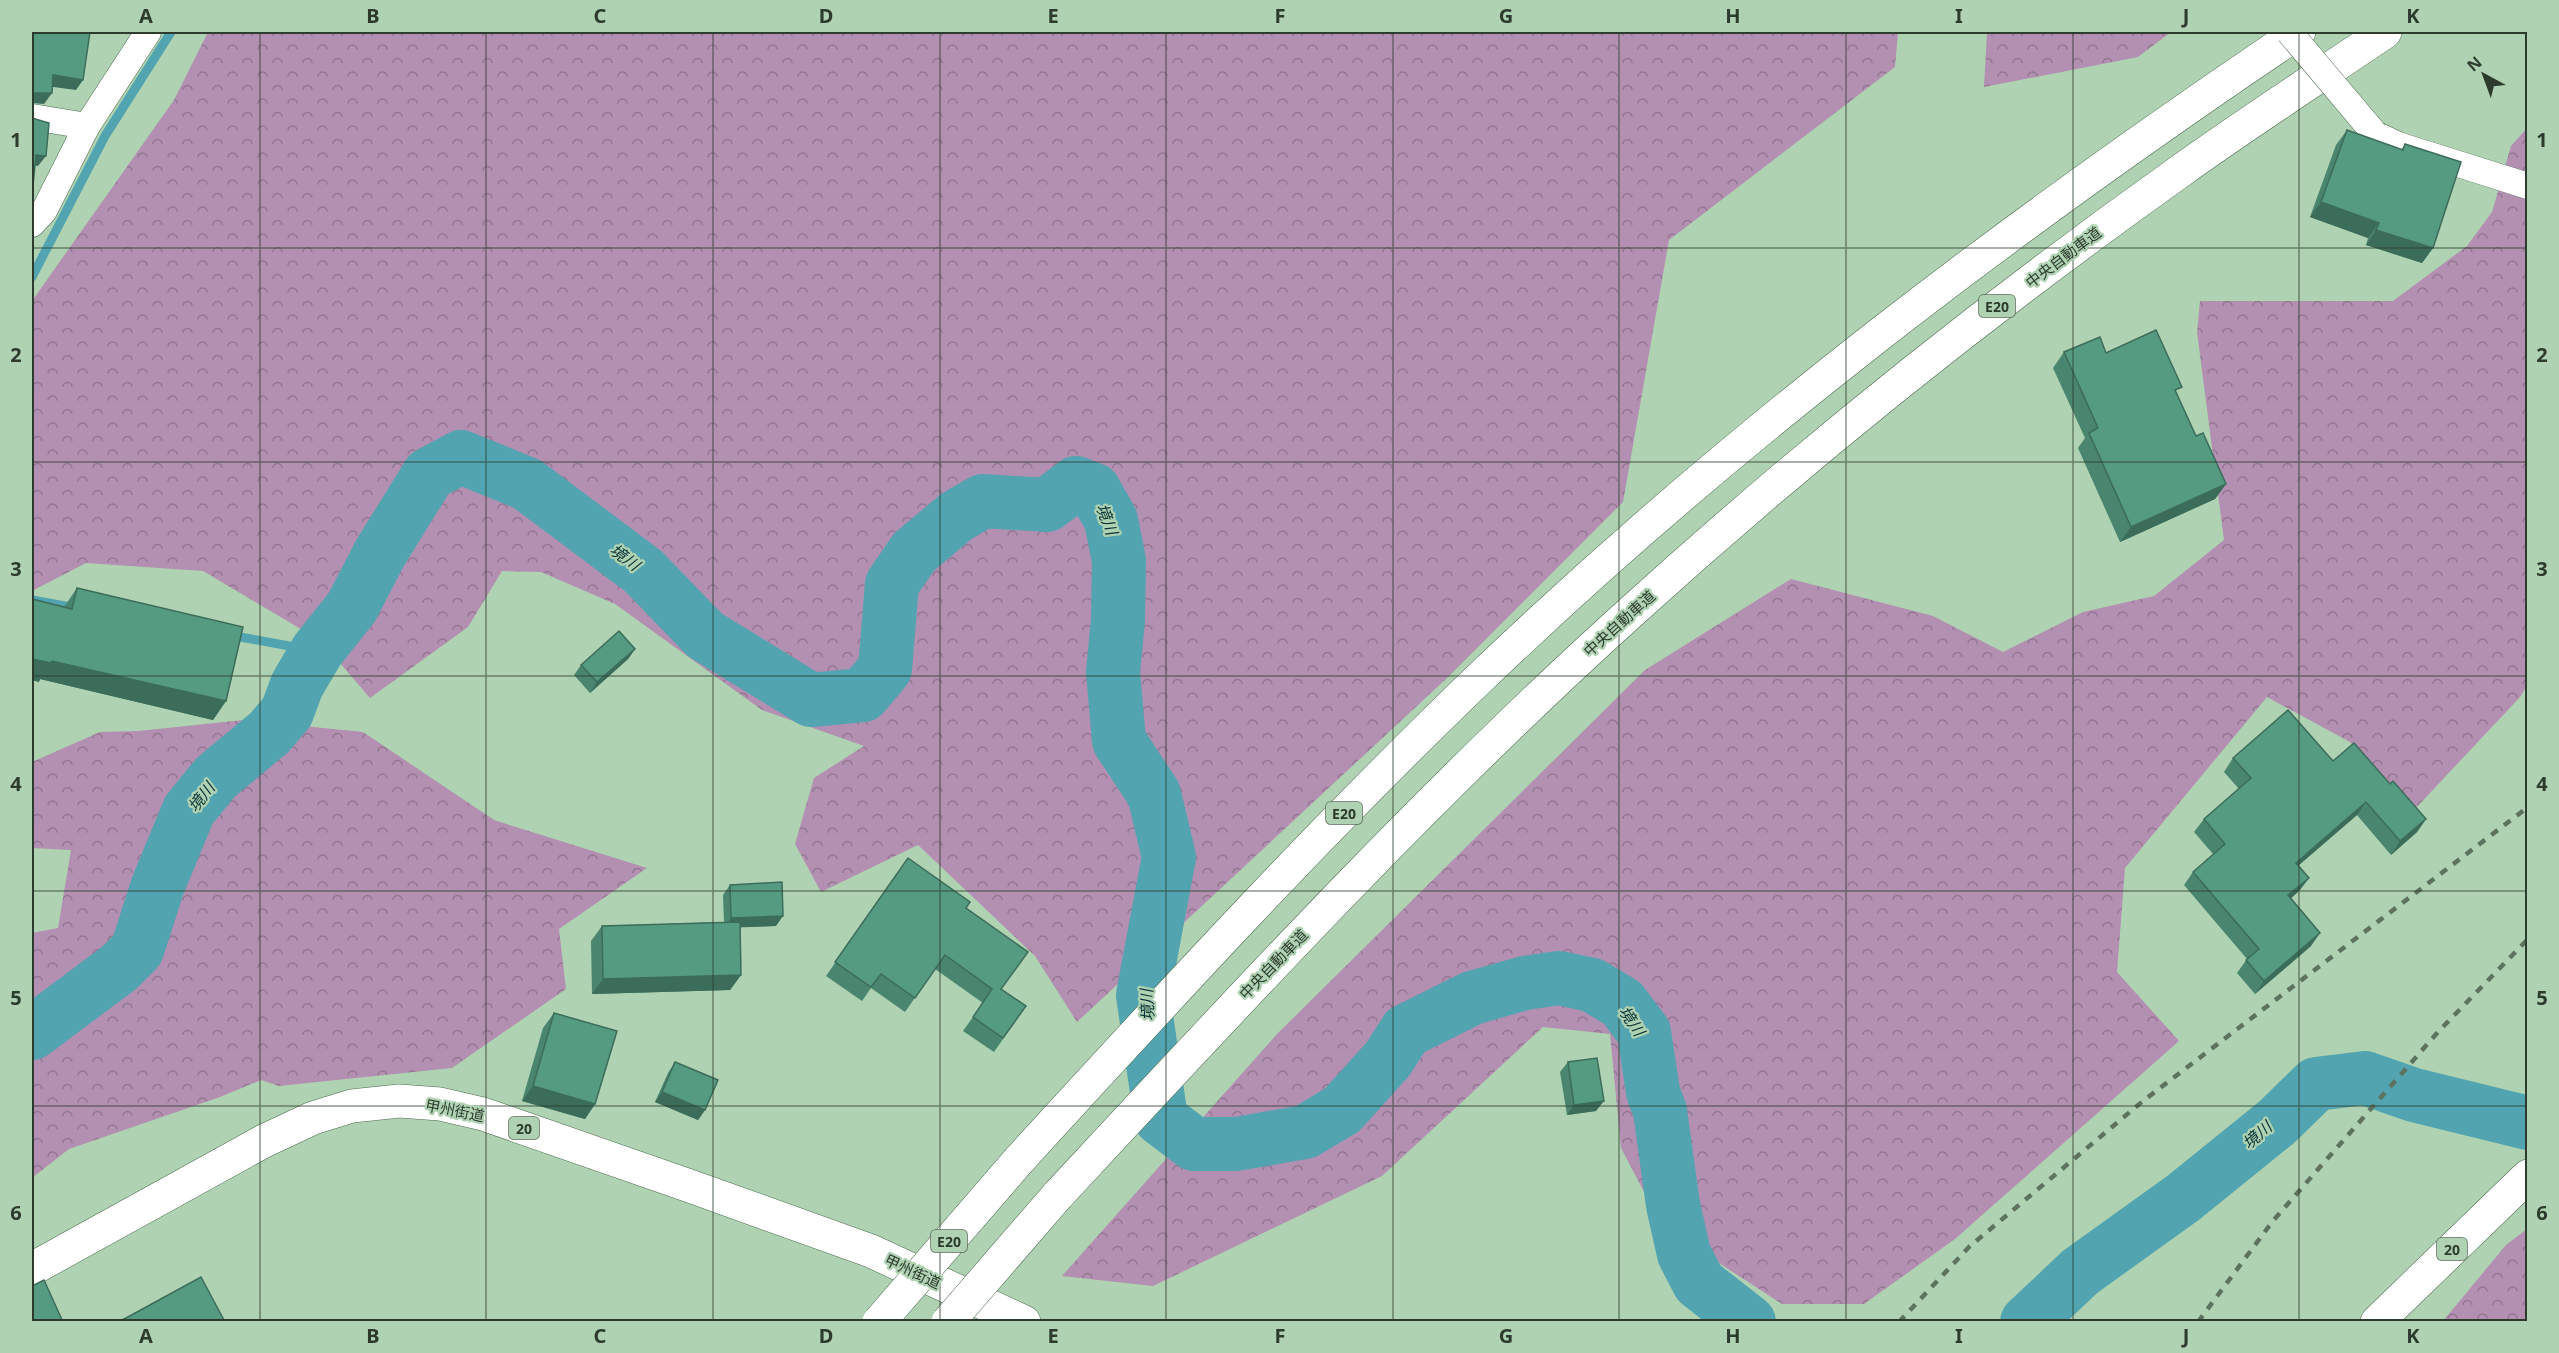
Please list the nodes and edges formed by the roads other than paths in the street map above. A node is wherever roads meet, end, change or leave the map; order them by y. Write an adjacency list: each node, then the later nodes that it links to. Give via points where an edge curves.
1 (148, 32): 6 (street)
2 (2289, 32): 7 (street, bridge, via 2375,134 2398,145)
3 (2299, 32): 11 (highway, E20, bridge, via 2138,140 1883,330 1598,569 1483,675 1238,922 1018,1160)
4 (2385, 32): 12 (highway, 中央自動車道 / E20, bridge, via 2182,169 1940,350 1632,611 1428,805 1278,958 1057,1196)
5 (32, 117): 6 (street)
6 (87, 126): 8 (street, via 44,212)
7 (2528, 186)
8 (32, 224)
9 (2528, 1176): 14 (highway, 20)
10 (32, 1269): 13 (highway, 甲州街道 / 20, via 293,1127 352,1106 399,1101 440,1104 483,1114 687,1185 871,1251)
11 (879, 1322)
12 (948, 1322)
13 (1024, 1322)
14 (2377, 1322)

